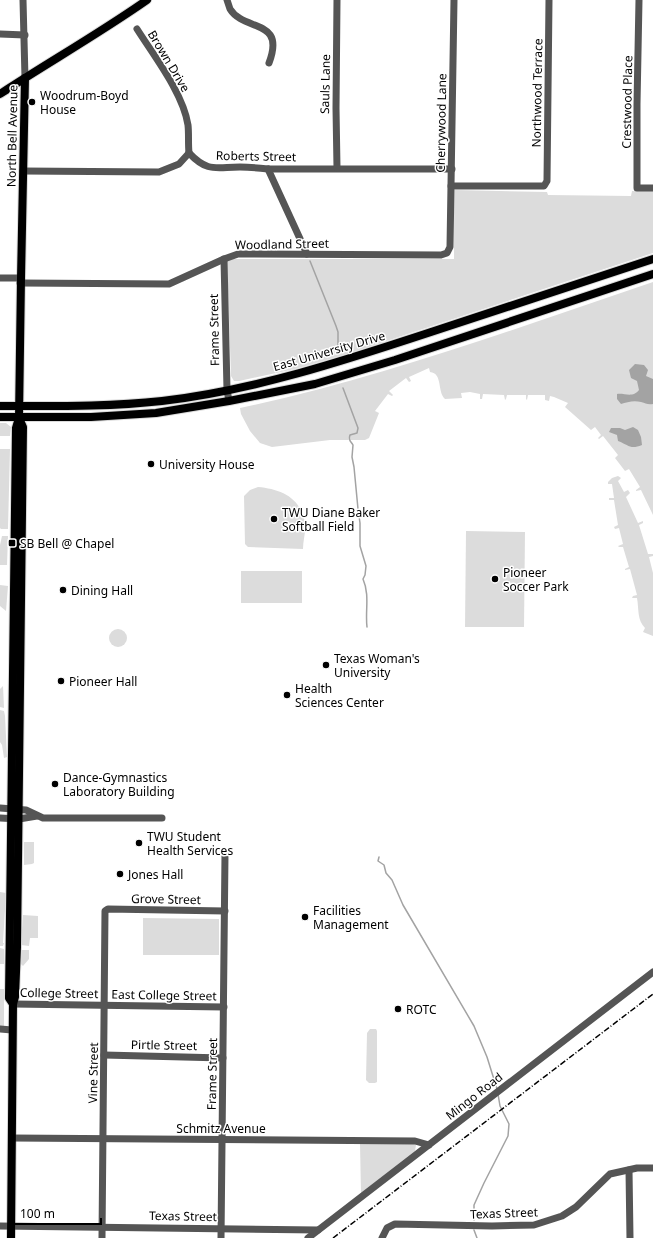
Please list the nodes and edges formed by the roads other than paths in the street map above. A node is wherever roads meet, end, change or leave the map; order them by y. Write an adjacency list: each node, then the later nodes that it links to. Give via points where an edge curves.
1 (23, 0): 10 (street, North Bell Avenue)
2 (147, 0): 12 (main road)
3 (227, 0): 11 (street, via 235,15 269,33 273,52)
4 (337, 0): 15 (street, Sauls Lane)
5 (454, 0): 17 (street, Cherrywood Lane)
6 (548, 0): 19 (street, Northwood Terrace, via 547,181 544,186)
7 (639, 0): 20 (street, Crestwood Place, via 637,188)
8 (137, 29): 14 (street, Brown Drive, via 182,102 188,125)
9 (0, 34): 10 (street)
10 (25, 35): 12 (street, North Bell Avenue)
11 (269, 63)
12 (25, 78): 13 (main road); 18 (main road, North Bell Avenue)
13 (0, 94)
14 (189, 153): 16 (street, Roberts Street, via 198,162 211,167); 18 (street, via 179,164 159,172)
15 (337, 168): 16 (street, Roberts Street); 17 (street, Roberts Street)
16 (268, 169): 22 (street)
17 (452, 169): 19 (street, Cherrywood Lane)
18 (23, 171): 27 (main road, North Bell Avenue)
19 (451, 186): 21 (street, Cherrywood Lane)
20 (653, 188)
21 (450, 247): 22 (street, Woodland Street, via 447,253 441,255)
22 (307, 254): 23 (street, Woodland Street, via 238,254)
23 (224, 259): 27 (street, Woodland Street, via 169,284); 28 (street, Frame Street)
24 (653, 259): 28 (main road, East University Drive, via 373,352 286,378)
25 (653, 274): 29 (main road, East University Drive, via 314,384)
26 (0, 278): 27 (street, Woodland Street)
27 (21, 280): 31 (main road, North Bell Avenue)
28 (227, 390): 29 (street, Frame Street); 31 (main road, East University Drive, via 155,401 86,406)
29 (229, 401): 33 (main road, East University Drive, via 156,413)
30 (0, 406): 31 (main road, East University Drive)
31 (19, 406): 33 (main road, North Bell Avenue)
32 (0, 417): 33 (main road, East University Drive)
33 (19, 418): 35 (main road, North Bell Avenue, via 23,427)
34 (0, 808): 35 (street)
35 (15, 809): 36 (street); 39 (main road, North Bell Avenue)
36 (37, 816): 38 (street); 39 (street)
37 (0, 818): 39 (street)
38 (162, 818)
39 (15, 819): 44 (main road, North Bell Avenue, via 15,997)
40 (225, 854): 42 (street, Frame Street)
41 (108, 909): 42 (street, Grove Street); 45 (street, Vine Street, via 105,911)
42 (224, 911): 46 (street, Frame Street)
43 (653, 972): 54 (street, Mingo Road)
44 (12, 1004): 45 (street, College Street); 48 (main road, North Bell Avenue)
45 (104, 1005): 46 (street, East College Street); 49 (street, Vine Street)
46 (224, 1007): 50 (street, Frame Street)
47 (0, 1030): 48 (street)
48 (12, 1030): 51 (main road, North Bell Avenue)
49 (104, 1055): 50 (street, Pirtle Street); 52 (street, Vine Street)
50 (223, 1058): 53 (street, Frame Street)
51 (12, 1138): 52 (street, Schmitz Avenue); 58 (main road, North Bell Avenue)
52 (103, 1139): 53 (street, Schmitz Avenue); 59 (street, Vine Street)
53 (222, 1139): 54 (street, Schmitz Avenue, via 415,1140); 60 (street, Frame Street)
54 (429, 1145): 61 (street, Mingo Road)
55 (653, 1168): 56 (street, Texas Street)
56 (630, 1170): 66 (street, Texas Street, via 610,1174 576,1207 562,1216 534,1225 395,1224 387,1228); 67 (street)
57 (0, 1226): 58 (street, Texas Street)
58 (11, 1226): 59 (street, Texas Street); 62 (main road, North Bell Avenue)
59 (102, 1226): 60 (street, Texas Street); 63 (street, Vine Street)
60 (221, 1227): 61 (street, Texas Street); 64 (street, Frame Street)
61 (318, 1230): 65 (street, Mingo Road)
62 (11, 1238)
63 (102, 1238)
64 (221, 1238)
65 (308, 1238)
66 (382, 1238)
67 (630, 1238)

